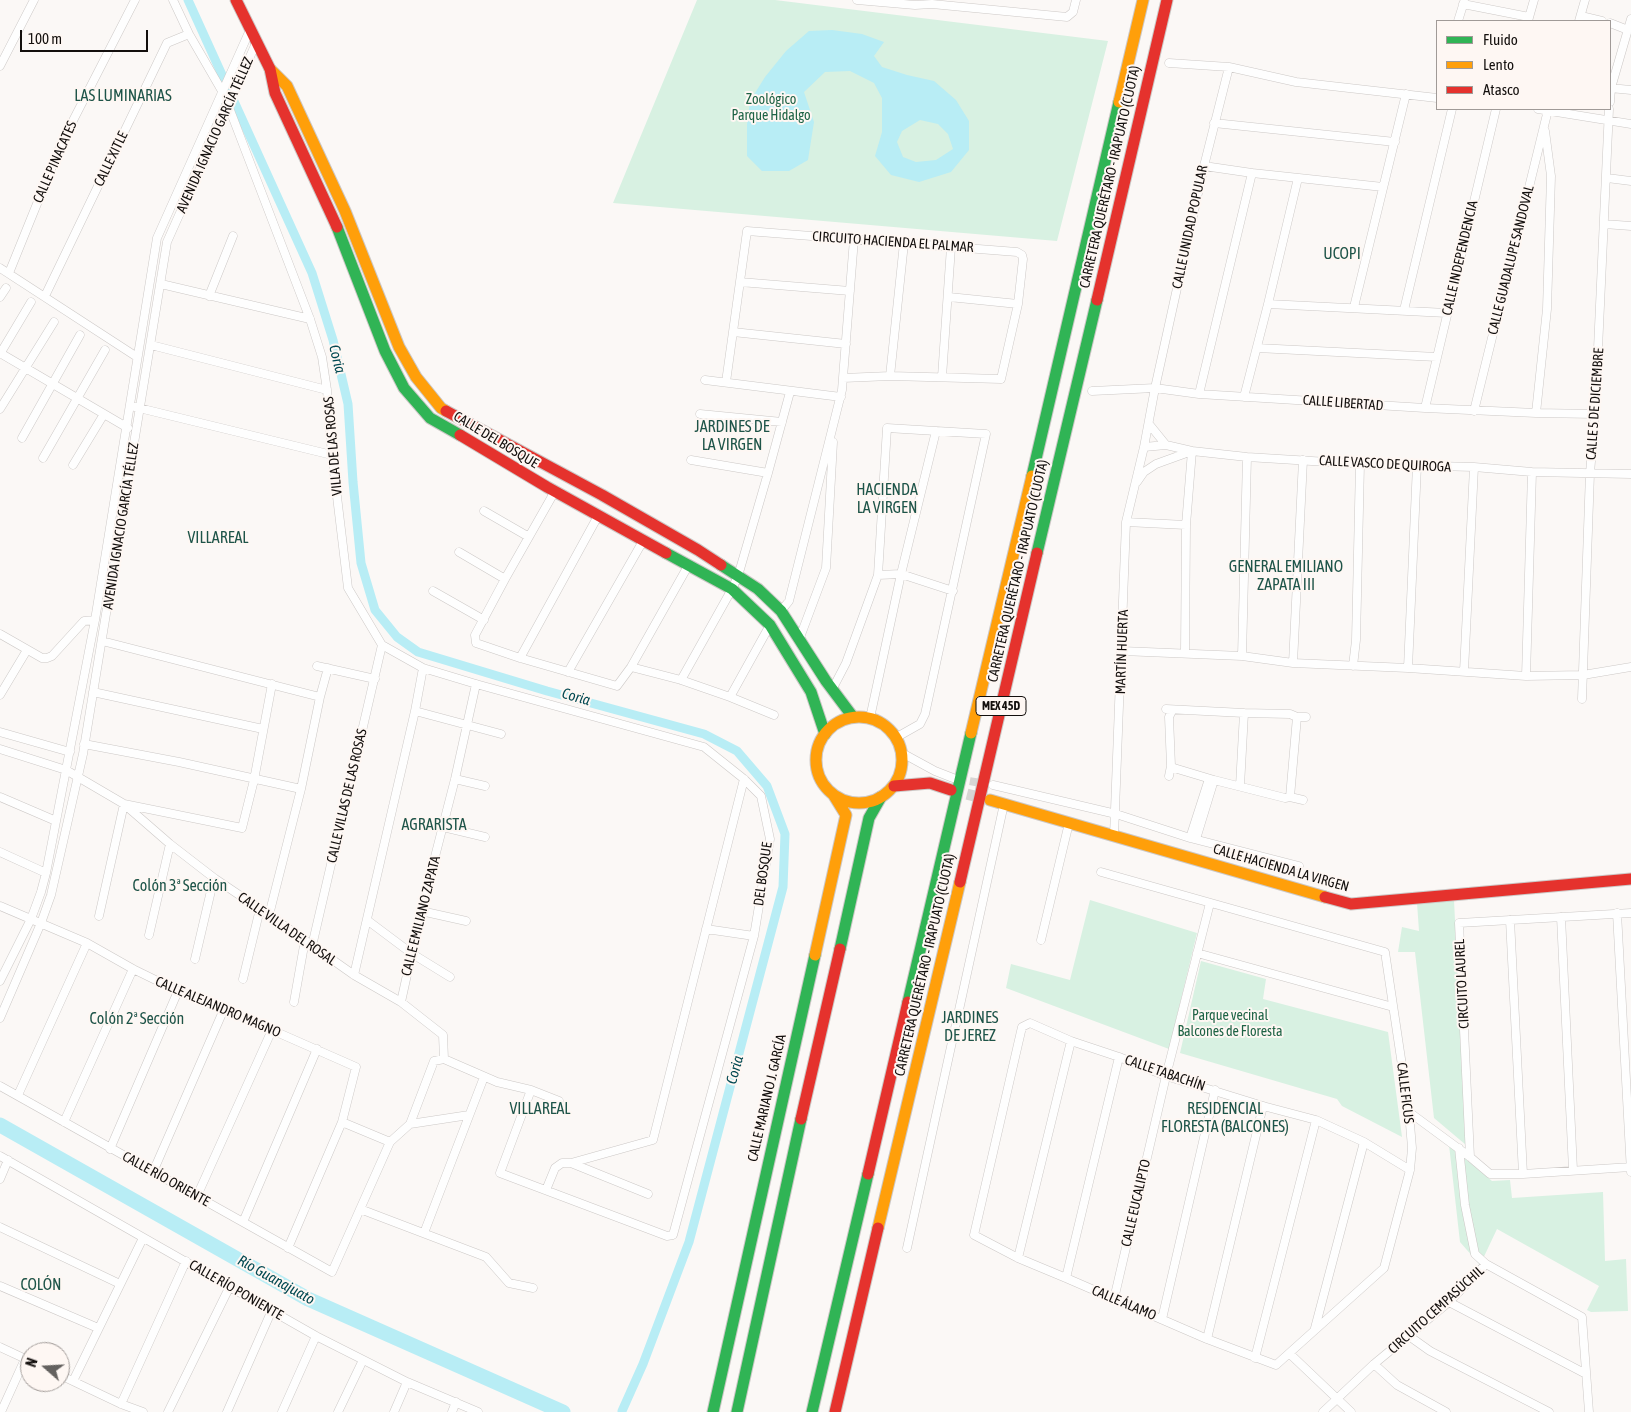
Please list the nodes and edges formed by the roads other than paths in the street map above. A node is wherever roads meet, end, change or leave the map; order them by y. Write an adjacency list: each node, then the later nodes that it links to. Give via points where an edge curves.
1 (34, 0): 23 (street)
2 (135, 0): 55 (street, CALLE PINACATES, via 62,142)
3 (173, 0): 20 (street, VILLA DE LAS ROSAS)
4 (236, 0): 18 (main road, CALLE DEL BOSQUE)
5 (857, 0): 6 (street, via 1067,17 1073,12)
6 (1076, 0)
7 (1143, 0): 361 (main road, CARRETERA QUERÉTARO - IRAPUATO (CUOTA) / MEX 45D)
8 (1168, 0): 362 (main road, CARRETERA QUERÉTARO - IRAPUATO (CUOTA) / MEX 45D)
9 (1534, 0): 13 (street)
10 (1585, 0): 12 (street)
11 (1464, 2): 13 (street); 15 (street)
12 (1580, 18): 16 (street)
13 (1529, 19)
14 (1631, 19): 19 (street)
15 (1458, 20)
16 (1595, 20)
17 (1611, 24): 19 (street)
18 (250, 30): 21 (main road, CALLE DEL BOSQUE); 27 (street, AVENIDA IGNACIO GARCÍA TÉLLEZ)
19 (1628, 33): 26 (street)
20 (189, 34): 27 (street, VILLA DE LAS ROSAS); 60 (street, CALLE XITLE, via 167,43)
21 (257, 41): 25 (main road, CALLE DEL BOSQUE); 32 (street, AVENIDA IGNACIO GARCÍA TÉLLEZ)
22 (1170, 63): 24 (street)
23 (0, 66)
24 (1228, 67): 30 (street, via 1296,82); 38 (street, CALLE UNIDAD POPULAR)
25 (270, 69): 130 (main road, CALLE DEL BOSQUE, via 275,93 332,215 385,351 404,388 430,418); 143 (main road, CALLE DEL BOSQUE, via 287,86 341,202 399,347 416,377 441,408 602,495)
26 (1611, 85)
27 (223, 87): 32 (street, VILLA DE LAS ROSAS); 79 (street, AVENIDA IGNACIO GARCÍA TÉLLEZ, via 157,238)
28 (1611, 88): 29 (street)
29 (1631, 90)
30 (1406, 94): 31 (street); 41 (street)
31 (1436, 98)
32 (230, 101): 57 (street, AVENIDA IGNACIO GARCÍA TÉLLEZ, via 167,242); 70 (street, VILLA DE LAS ROSAS)
33 (1452, 110): 68 (street)
34 (1496, 110): 69 (street, CALLE INDEPENDENCIA)
35 (1548, 110): 37 (street); 40 (street, CALLE GUADALUPE SANDOVAL)
36 (1609, 110): 37 (street, CALLE 5 DE DICIEMBRE)
37 (1608, 121): 39 (street); 45 (street, CALLE 5 DE DICIEMBRE)
38 (1214, 123): 41 (street); 42 (street, CALLE UNIDAD POPULAR)
39 (1631, 124)
40 (1544, 126): 100 (street, CALLE GUADALUPE SANDOVAL); 101 (street, via 1550,176 1547,309)
41 (1395, 142): 47 (street)
42 (1204, 166): 43 (street); 88 (street, CALLE UNIDAD POPULAR)
43 (1252, 173): 44 (street); 92 (street)
44 (1298, 178): 47 (street); 66 (street)
45 (1607, 178): 46 (street); 48 (street, CALLE 5 DE DICIEMBRE)
46 (1631, 181)
47 (1383, 187): 67 (street)
48 (1604, 224): 49 (street); 104 (street, CALLE 5 DE DICIEMBRE)
49 (1631, 226)
50 (233, 236): 61 (street)
51 (854, 239): 52 (street, CIRCUITO HACIENDA EL PALMAR); 56 (street, CIRCUITO HACIENDA EL PALMAR, via 747,231); 59 (street)
52 (904, 243): 53 (street, CIRCUITO HACIENDA EL PALMAR); 82 (street)
53 (951, 247): 63 (street); 65 (street, CIRCUITO HACIENDA EL PALMAR, via 1022,255)
54 (0, 268): 55 (street)
55 (9, 273): 60 (street)
56 (740, 282): 59 (street); 72 (street, CIRCUITO HACIENDA EL PALMAR)
57 (161, 284): 61 (street); 74 (street, AVENIDA IGNACIO GARCÍA TÉLLEZ)
58 (6, 288): 62 (street)
59 (850, 291): 75 (street)
60 (45, 296): 79 (street)
61 (209, 296): 70 (street)
62 (0, 297)
63 (949, 297): 65 (street); 83 (street)
64 (31, 302): 78 (street)
65 (1018, 304): 83 (street, CIRCUITO HACIENDA EL PALMAR, via 1001,379)
66 (1268, 304): 67 (street); 76 (street)
67 (1354, 307): 68 (street)
68 (1404, 310): 69 (street)
69 (1447, 313): 80 (street, CALLE INDEPENDENCIA)
70 (310, 319): 89 (street, VILLA DE LAS ROSAS, via 322,357)
71 (54, 322): 81 (street)
72 (733, 332): 75 (street); 86 (street, CIRCUITO HACIENDA EL PALMAR)
73 (80, 335): 87 (street)
74 (151, 344): 89 (street); 97 (street, AVENIDA IGNACIO GARCÍA TÉLLEZ)
75 (846, 344): 84 (street)
76 (1258, 348): 80 (street); 94 (street)
77 (105, 350): 95 (street)
78 (0, 354): 81 (street)
79 (138, 357): 96 (street, AVENIDA IGNACIO GARCÍA TÉLLEZ)
80 (1437, 357): 98 (street, CALLE INDEPENDENCIA)
81 (26, 368): 87 (street); 99 (street)
82 (890, 376): 83 (street, CIRCUITO HACIENDA EL PALMAR); 84 (street, CIRCUITO HACIENDA EL PALMAR)
83 (942, 377)
84 (843, 378): 93 (street)
85 (705, 380): 86 (street)
86 (726, 382): 91 (street)
87 (53, 384): 95 (street); 111 (street)
88 (1155, 388): 90 (street, CALLE LIBERTAD); 92 (street, CALLE LIBERTAD); 106 (street, CALLE UNIDAD POPULAR)
89 (327, 390): 115 (street, VILLA DE LAS ROSAS)
90 (1092, 391)
91 (790, 392): 93 (street); 105 (street)
92 (1199, 394): 94 (street, CALLE LIBERTAD)
93 (841, 397): 107 (street)
94 (1244, 397): 98 (street, CALLE LIBERTAD)
95 (78, 398): 102 (street); 117 (street)
96 (129, 405): 97 (street); 108 (street, AVENIDA IGNACIO GARCÍA TÉLLEZ)
97 (140, 408): 110 (street, AVENIDA IGNACIO GARCÍA TÉLLEZ); 115 (street)
98 (1425, 408): 100 (street, CALLE LIBERTAD)
99 (0, 409)
100 (1474, 410): 101 (street, CALLE LIBERTAD)
101 (1536, 413): 104 (street, CALLE LIBERTAD)
102 (104, 414): 108 (street); 121 (street)
103 (700, 414): 105 (street)
104 (1595, 414): 127 (street, CALLE 5 DE DICIEMBRE)
105 (782, 422): 126 (street)
106 (1148, 424): 112 (street); 113 (street, CALLE UNIDAD POPULAR)
107 (834, 425): 148 (street, via 789,601); 153 (street, via 826,568)
108 (125, 426): 110 (street); 132 (street, AVENIDA IGNACIO GARCÍA TÉLLEZ)
109 (936, 430): 141 (street); 142 (street, via 887,428); 147 (street, via 986,434)
110 (136, 432): 133 (street, AVENIDA IGNACIO GARCÍA TÉLLEZ)
111 (22, 438)
112 (1166, 446): 113 (street); 114 (street)
113 (1144, 447): 129 (street, CALLE UNIDAD POPULAR)
114 (1192, 451): 116 (street, CALLE VASCO DE QUIROGA); 124 (street, CALLE VASCO DE QUIROGA, via 1156,464); 136 (street)
115 (332, 455): 155 (street, VILLA DE LAS ROSAS, via 348,588)
116 (1247, 457): 119 (street, CALLE VASCO DE QUIROGA); 159 (street)
117 (43, 458)
118 (691, 460): 126 (street)
119 (1303, 460): 120 (street, CALLE VASCO DE QUIROGA); 161 (street)
120 (1360, 464): 122 (street, CALLE VASCO DE QUIROGA); 163 (street)
121 (73, 465)
122 (1417, 466): 123 (street, CALLE VASCO DE QUIROGA); 168 (street)
123 (1474, 468): 125 (street, CALLE VASCO DE QUIROGA); 169 (street)
124 (1144, 472): 129 (street, MARTÍN HUERTA)
125 (1532, 472): 127 (street, CALLE VASCO DE QUIROGA); 172 (street)
126 (768, 473): 143 (street)
127 (1590, 473): 128 (street, CALLE VASCO DE QUIROGA); 171 (street, CALLE 5 DE DICIEMBRE)
128 (1631, 474)
129 (1134, 486): 135 (street, MARTÍN HUERTA)
130 (554, 491): 134 (main road, CALLE DEL BOSQUE); 137 (street)
131 (484, 511): 137 (street)
132 (112, 514): 133 (street); 149 (street, AVENIDA IGNACIO GARCÍA TÉLLEZ)
133 (123, 516): 154 (street, AVENIDA IGNACIO GARCÍA TÉLLEZ)
134 (598, 516): 138 (main road, CALLE DEL BOSQUE); 160 (street)
135 (1126, 522): 136 (street); 157 (street, MARTÍN HUERTA)
136 (1186, 525): 158 (street)
137 (529, 537): 144 (street)
138 (643, 541): 140 (main road, CALLE DEL BOSQUE); 170 (street)
139 (459, 552): 144 (street)
140 (688, 566): 145 (main road, CALLE DEL BOSQUE); 164 (street)
141 (901, 574): 142 (street); 147 (street); 189 (street)
142 (878, 575): 177 (street, via 846,663)
143 (738, 576): 145 (street); 148 (main road, CALLE DEL BOSQUE, via 758,589)
144 (505, 579): 150 (street)
145 (732, 589): 151 (main road, CALLE DEL BOSQUE); 174 (street)
146 (433, 591): 150 (street)
147 (953, 591): 195 (street, via 925,714 920,724)
148 (781, 612): 153 (main road, CALLE DEL BOSQUE)
149 (94, 620): 156 (street, via 84,621 52,656 42,658); 198 (street, AVENIDA IGNACIO GARCÍA TÉLLEZ)
150 (484, 620): 160 (street, via 475,635 476,643)
151 (770, 625): 181 (street); 194 (main road, CALLE DEL BOSQUE, via 811,692)
152 (0, 634): 156 (street)
153 (799, 640): 177 (main road, CALLE DEL BOSQUE)
154 (102, 641): 175 (street); 178 (street, AVENIDA IGNACIO GARCÍA TÉLLEZ)
155 (382, 645): 167 (street, DEL BOSQUE); 173 (street, CALLE VILLAS DE LAS ROSAS)
156 (27, 650): 179 (street)
157 (1122, 651): 158 (street); 223 (street, MARTÍN HUERTA)
158 (1185, 652): 159 (street)
159 (1242, 656): 161 (street)
160 (520, 658): 170 (street)
161 (1293, 663): 163 (street)
162 (317, 666): 166 (street)
163 (1354, 666): 168 (street)
164 (630, 667): 170 (street, via 618,686); 174 (street)
165 (1631, 667): 171 (street)
166 (328, 668): 173 (street); 180 (street)
167 (423, 668): 176 (street, DEL BOSQUE); 183 (street)
168 (1408, 668): 169 (street)
169 (1464, 671): 172 (street)
170 (568, 672)
171 (1584, 674): 172 (street); 182 (street, CALLE 5 DE DICIEMBRE)
172 (1526, 676)
173 (375, 679): 257 (street, CALLE VILLAS DE LAS ROSAS)
174 (681, 680): 181 (street)
175 (272, 684): 180 (street); 191 (street)
176 (476, 684): 190 (street, CALLE EMILIANO ZAPATA); 205 (street, DEL BOSQUE, via 704,747)
177 (833, 688): 186 (main road, CALLE DEL BOSQUE)
178 (93, 692): 191 (street); 196 (street, AVENIDA IGNACIO GARCÍA TÉLLEZ)
179 (0, 694)
180 (320, 697): 213 (street)
181 (730, 697): 185 (street)
182 (1582, 700)
183 (415, 711): 190 (street); 247 (street)
184 (1244, 713): 187 (street); 200 (street, via 1169,710); 212 (street)
185 (774, 715)
186 (853, 717): 189 (main road); 194 (main road, via 837,722)
187 (1297, 717): 188 (street); 218 (street)
188 (1306, 717)
189 (870, 718): 195 (main road, via 885,725)
190 (468, 726): 193 (street); 208 (street, CALLE EMILIANO ZAPATA)
191 (263, 729): 207 (street)
192 (0, 732): 198 (street)
193 (501, 734)
194 (825, 734): 215 (main road, via 818,749 816,766 822,782)
195 (896, 737): 199 (main road)
196 (84, 744): 202 (street, AVENIDA IGNACIO GARCÍA TÉLLEZ); 207 (street)
197 (0, 749): 201 (street, CALLE VILLA DEL ROSAL)
198 (70, 752): 201 (street, AVENIDA IGNACIO GARCÍA TÉLLEZ)
199 (902, 753): 204 (street); 211 (main road, via 901,770)
200 (1171, 766): 203 (street); 206 (street)
201 (66, 770): 202 (street, CALLE VILLA DEL ROSAL); 224 (street, AVENIDA IGNACIO GARCÍA TÉLLEZ)
202 (78, 776): 221 (street, CALLE VILLA DEL ROSAL); 250 (street, AVENIDA IGNACIO GARCÍA TÉLLEZ, via 51,895)
203 (1169, 776)
204 (953, 778)
205 (744, 779): 251 (street); 253 (street, DEL BOSQUE, via 761,796 770,839)
206 (1212, 779): 212 (street); 229 (street)
207 (254, 780): 213 (street); 221 (street, via 242,828)
208 (455, 780): 210 (street); 226 (street, CALLE EMILIANO ZAPATA)
209 (993, 785): 223 (street)
210 (485, 786)
211 (894, 786): 214 (main road, via 930,783); 217 (main road)
212 (1240, 786): 218 (street)
213 (301, 789): 243 (street)
214 (951, 790)
215 (833, 794): 217 (main road, via 848,802 865,803); 359 (main road, CALLE MARIANO J. GARCÍA, via 846,815)
216 (0, 797): 224 (street)
217 (881, 797): 360 (main road, via 869,818)
218 (1290, 797): 220 (street)
219 (990, 800): 222 (main road, CALLE HACIENDA LA VIRGEN)
220 (1303, 800)
221 (124, 804): 230 (street, CALLE VILLA DEL ROSAL); 244 (street)
222 (1004, 804): 225 (main road, CALLE HACIENDA LA VIRGEN); 317 (street)
223 (1116, 814): 227 (street, MARTÍN HUERTA); 229 (street)
224 (56, 821): 234 (street, AVENIDA IGNACIO GARCÍA TÉLLEZ)
225 (1069, 823): 227 (main road, CALLE HACIENDA LA VIRGEN); 255 (street)
226 (443, 827): 228 (street); 240 (street, CALLE EMILIANO ZAPATA)
227 (1114, 836): 236 (main road, CALLE HACIENDA LA VIRGEN, via 1351,904)
228 (485, 837)
229 (1193, 839): 232 (street)
230 (170, 844): 235 (street, CALLE VILLA DEL ROSAL); 252 (street)
231 (0, 852): 234 (street)
232 (1299, 866)
233 (1101, 872): 237 (street)
234 (46, 873): 246 (street, AVENIDA IGNACIO GARCÍA TÉLLEZ)
235 (214, 878): 239 (street, CALLE VILLA DEL ROSAL); 260 (street)
236 (1631, 880)
237 (1210, 903): 259 (street, CALLE EUCALIPTO); 270 (street, CALLE FICUS, via 1385,952)
238 (0, 906): 246 (street, CALLE ALEJANDRO MAGNO)
239 (260, 909): 243 (street, CALLE VILLA DEL ROSAL); 265 (street)
240 (421, 911): 249 (street); 258 (street, CALLE EMILIANO ZAPATA)
241 (1631, 912): 242 (street, CIRCUITO LAUREL)
242 (1617, 913): 245 (street, CIRCUITO LAUREL); 300 (street)
243 (269, 914): 254 (street, CALLE VILLA DEL ROSAL)
244 (99, 916)
245 (1561, 917): 248 (street, CIRCUITO LAUREL); 302 (street)
246 (31, 919): 250 (street, CALLE ALEJANDRO MAGNO); 261 (street, AVENIDA IGNACIO GARCÍA TÉLLEZ)
247 (367, 920): 258 (street); 263 (street)
248 (1510, 920): 297 (street, CIRCUITO LAUREL, via 1459,923); 305 (street)
249 (466, 921)
250 (41, 923): 256 (street, CALLE ALEJANDRO MAGNO); 272 (street, AVENIDA IGNACIO GARCÍA TÉLLEZ)
251 (706, 929): 253 (street); 299 (street, via 652,1140)
252 (149, 935)
253 (754, 936): 307 (street, DEL BOSQUE, via 673,1234 667,1236)
254 (305, 940): 257 (street, CALLE VILLA DEL ROSAL); 268 (street)
255 (1041, 940)
256 (88, 943): 262 (street, CALLE ALEJANDRO MAGNO); 283 (street)
257 (312, 946): 263 (street, CALLE VILLA DEL ROSAL)
258 (411, 953): 264 (street); 269 (street, CALLE EMILIANO ZAPATA)
259 (1197, 953): 270 (street); 278 (street, CALLE EUCALIPTO)
260 (195, 959)
261 (3, 967): 266 (street, AVENIDA IGNACIO GARCÍA TÉLLEZ)
262 (133, 969): 267 (street, CALLE ALEJANDRO MAGNO); 289 (street)
263 (354, 975): 269 (street, CALLE VILLA DEL ROSAL)
264 (450, 977)
265 (243, 979)
266 (0, 981)
267 (178, 991): 271 (street, CALLE ALEJANDRO MAGNO); 295 (street)
268 (294, 1002)
269 (401, 1002): 277 (street, CALLE VILLA DEL ROSAL, via 443,1035)
270 (1394, 1007): 286 (street, CALLE FICUS)
271 (224, 1009): 273 (street, CALLE ALEJANDRO MAGNO); 303 (street)
272 (0, 1018)
273 (272, 1030): 275 (street, CALLE ALEJANDRO MAGNO); 309 (street)
274 (1071, 1041): 276 (street, CALLE TABACHÍN); 314 (street, CALLE TABACHÍN, via 1030,1023 1022,1027); 318 (street)
275 (317, 1049): 290 (street, CALLE ALEJANDRO MAGNO, via 356,1067); 311 (street)
276 (1119, 1057): 278 (street, CALLE TABACHÍN); 321 (street)
277 (444, 1059): 279 (street); 291 (street, via 434,1061)
278 (1166, 1076): 282 (street, CALLE TABACHÍN); 326 (street, CALLE EUCALIPTO)
279 (484, 1077): 281 (street); 287 (street)
280 (0, 1086): 283 (street, CALLE RÍO ORIENTE)
281 (531, 1090): 284 (street); 307 (street, via 500,1173)
282 (1215, 1090): 285 (street, CALLE TABACHÍN); 329 (street)
283 (18, 1095): 289 (street, CALLE RÍO ORIENTE)
284 (559, 1100)
285 (1263, 1106): 288 (street, CALLE TABACHÍN); 334 (street)
286 (1409, 1112): 294 (street); 301 (street, CALLE FICUS)
287 (469, 1115): 291 (street); 313 (street)
288 (1316, 1120): 293 (street, CALLE TABACHÍN); 338 (street)
289 (64, 1122): 295 (street, CALLE RÍO ORIENTE)
290 (342, 1122): 292 (street); 316 (street, CALLE ALEJANDRO MAGNO)
291 (410, 1124): 292 (street)
292 (390, 1142): 310 (street)
293 (1364, 1142): 301 (street, CALLE TABACHÍN); 331 (street)
294 (1459, 1148): 297 (street); 320 (street, via 1465,1205 1475,1254)
295 (110, 1149): 303 (street, CALLE RÍO ORIENTE)
296 (0, 1156): 298 (street, CALLE RÍO PONIENTE)
297 (1470, 1157): 305 (street, via 1490,1174)
298 (8, 1160): 306 (street); 315 (street, CALLE RÍO PONIENTE)
299 (571, 1163): 307 (street, via 562,1163 555,1168); 308 (street)
300 (1631, 1167): 302 (street); 304 (street)
301 (1410, 1170): 331 (street, CALLE FICUS, via 1384,1268)
302 (1574, 1170): 305 (street)
303 (153, 1172): 309 (street, CALLE RÍO ORIENTE)
304 (1631, 1172)
305 (1523, 1174)
306 (0, 1179)
307 (546, 1190)
308 (648, 1194)
309 (197, 1196): 311 (street, CALLE RÍO ORIENTE)
310 (360, 1209): 313 (street); 316 (street, CALLE RÍO ORIENTE, via 332,1272)
311 (243, 1222): 316 (street, CALLE RÍO ORIENTE)
312 (0, 1227): 322 (street)
313 (424, 1233): 325 (street, via 486,1257 509,1283)
314 (974, 1235): 318 (street, CALLE ÁLAMO)
315 (143, 1238): 319 (street, CALLE RÍO PONIENTE); 322 (street)
316 (288, 1248)
317 (907, 1248)
318 (1018, 1258): 321 (street, CALLE ÁLAMO)
319 (186, 1261): 324 (street, CALLE RÍO PONIENTE); 349 (street)
320 (1486, 1264): 327 (street, CIRCUITO CEMPASÚCHIL); 343 (street, CIRCUITO CEMPASÚCHIL, via 1582,1317)
321 (1066, 1278): 326 (street, CALLE ÁLAMO)
322 (120, 1284): 330 (street)
323 (0, 1286): 330 (street)
324 (230, 1286): 328 (street, CALLE RÍO PONIENTE); 352 (street)
325 (533, 1288)
326 (1114, 1299): 329 (street, CALLE ÁLAMO)
327 (1450, 1302): 333 (street, CIRCUITO CEMPASÚCHIL); 343 (street)
328 (272, 1310): 332 (street, CALLE RÍO PONIENTE); 353 (street)
329 (1162, 1319): 334 (street, CALLE ÁLAMO)
330 (98, 1328): 345 (street)
331 (1315, 1329): 336 (street, CALLE FICUS)
332 (316, 1336): 339 (street, CALLE RÍO PONIENTE); 354 (street)
333 (1409, 1336): 340 (street, CIRCUITO CEMPASÚCHIL); 366 (street, via 1430,1351)
334 (1207, 1339): 338 (street, CALLE ÁLAMO)
335 (0, 1347): 337 (street)
336 (1290, 1354): 341 (street, CALLE FICUS); 347 (street)
337 (20, 1357)
338 (1255, 1358): 341 (street, CALLE ÁLAMO)
339 (363, 1360): 346 (street, CALLE RÍO PONIENTE); 355 (street)
340 (1374, 1364): 347 (street, CIRCUITO CEMPASÚCHIL); 365 (street, via 1397,1385)
341 (1276, 1366)
342 (20, 1374): 350 (street)
343 (1586, 1374): 367 (street, CIRCUITO CEMPASÚCHIL)
344 (70, 1380): 345 (street)
345 (73, 1381): 349 (street)
346 (407, 1382): 348 (street, CALLE RÍO PONIENTE); 356 (street)
347 (1338, 1399): 363 (street, CIRCUITO CEMPASÚCHIL); 364 (street)
348 (456, 1402): 357 (street); 358 (street, CALLE RÍO PONIENTE)
349 (121, 1404): 351 (street)
350 (1, 1412)
351 (143, 1412)
352 (168, 1412)
353 (227, 1412)
354 (282, 1412)
355 (338, 1412)
356 (394, 1412)
357 (452, 1412)
358 (478, 1412)
359 (713, 1412)
360 (737, 1412)
361 (812, 1412)
362 (836, 1412)
363 (1323, 1412)
364 (1351, 1412)
365 (1446, 1412)
366 (1549, 1412)
367 (1589, 1412)

